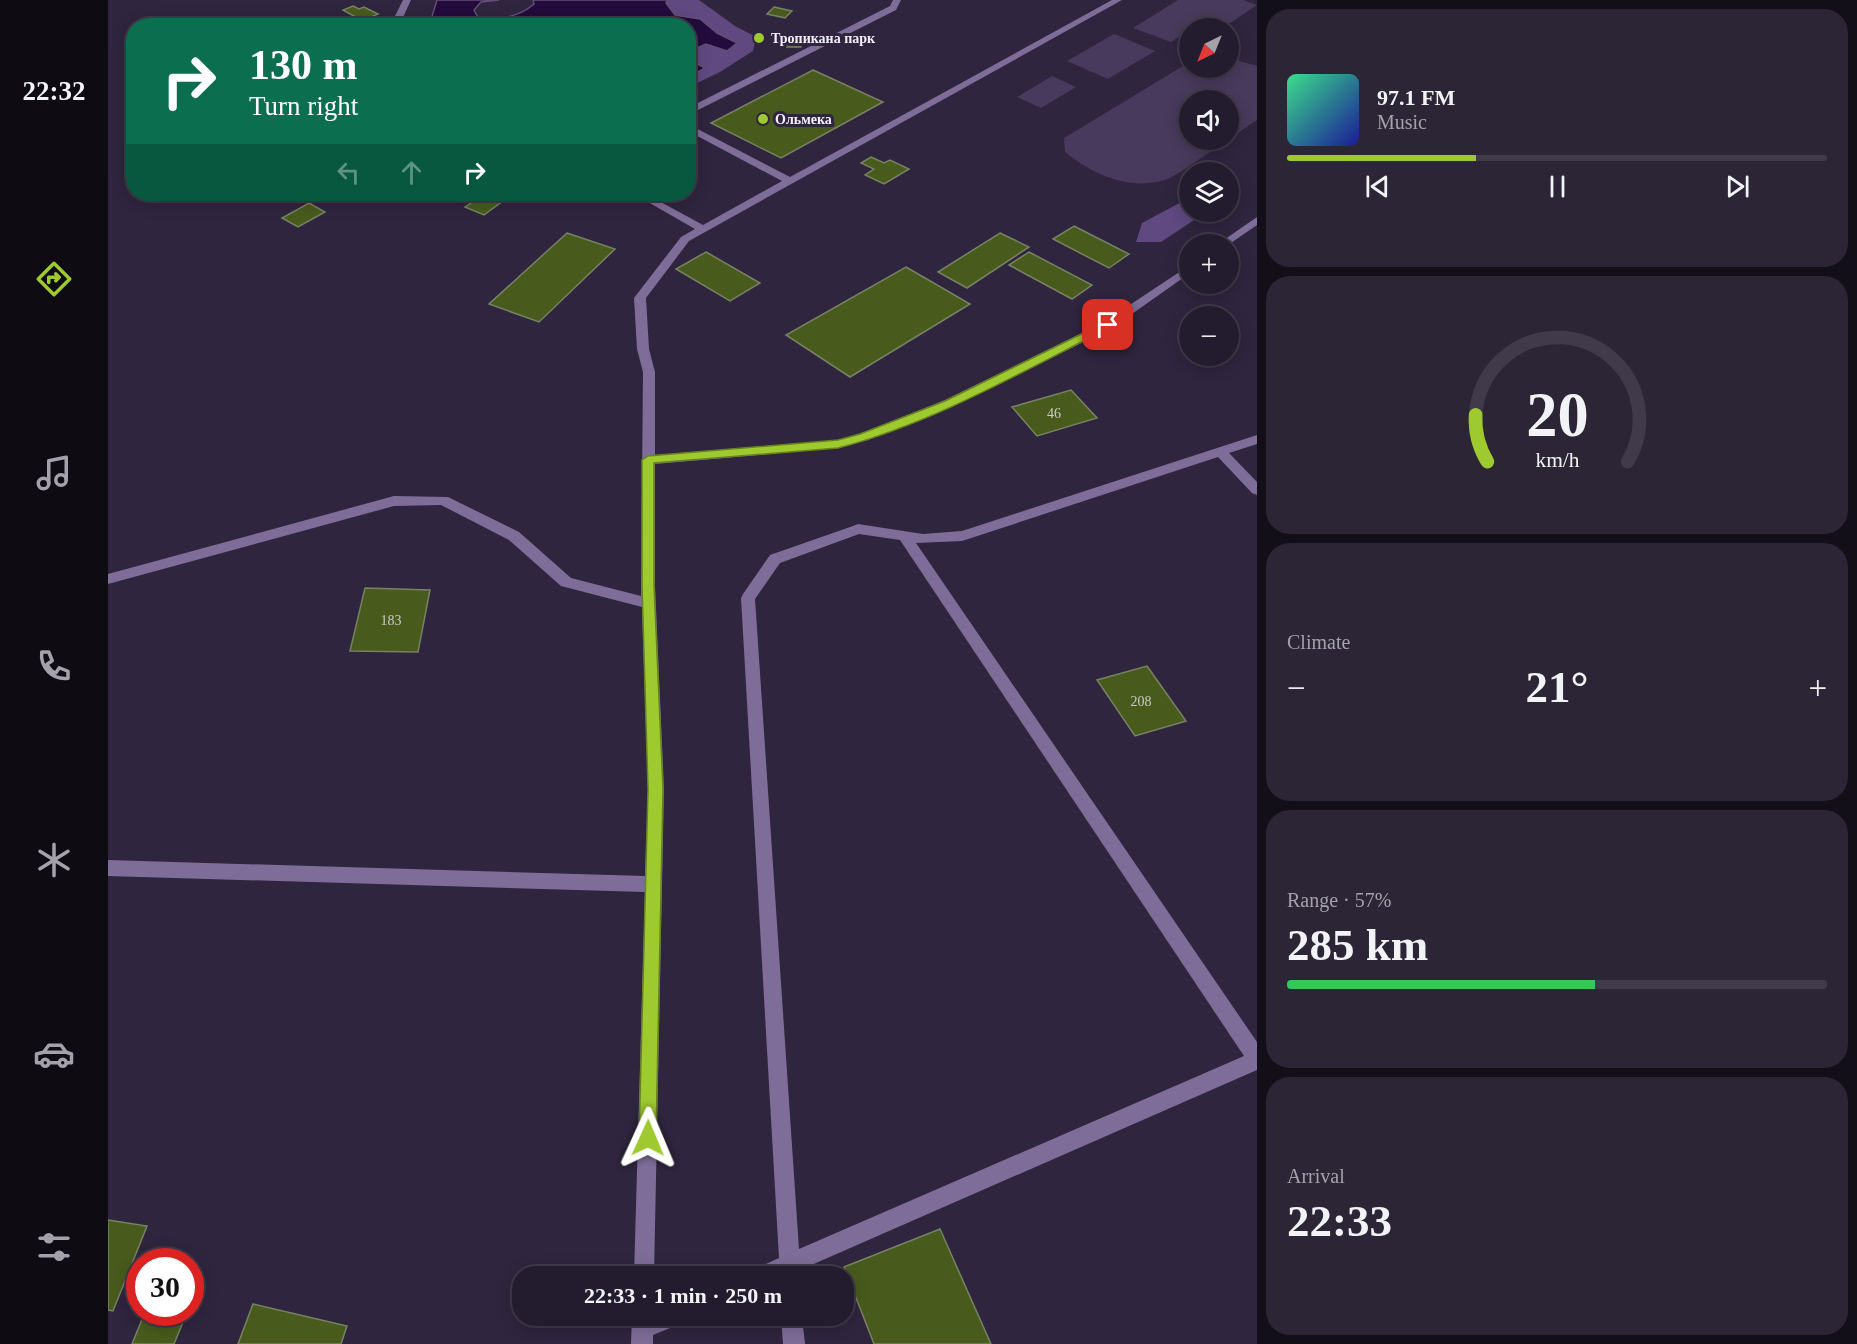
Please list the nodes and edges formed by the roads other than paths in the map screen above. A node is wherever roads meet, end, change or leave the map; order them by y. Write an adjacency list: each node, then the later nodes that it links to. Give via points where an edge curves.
1 (407, 0): 4 (street)
2 (897, 0): 5 (street, via 892,8)
3 (1118, 0): 7 (street)
4 (398, 18)
5 (696, 108)
6 (696, 131): 7 (street)
7 (790, 181): 10 (street)
8 (652, 201): 10 (street)
9 (1257, 220): 11 (street)
10 (702, 229): 15 (street, via 685,239 640,298 649,372)
11 (1237, 234)
12 (1179, 276): 15 (street, via 1108,325 949,403 864,437 838,444)
13 (1257, 439): 14 (street)
14 (1220, 451): 16 (street); 17 (street, via 962,536)
15 (648, 460): 19 (street)
16 (1257, 490)
17 (905, 537): 22 (street); 24 (street, via 858,529 775,559 748,598)
18 (108, 579): 19 (street, via 394,501 443,500 514,536 566,582)
19 (649, 603): 21 (street, via 656,789)
20 (108, 868): 21 (street)
21 (654, 884): 23 (street)
22 (1257, 1059): 25 (street)
23 (644, 1266)
24 (789, 1266)
25 (800, 1266)
26 (793, 1326): 27 (street)
27 (794, 1344)

